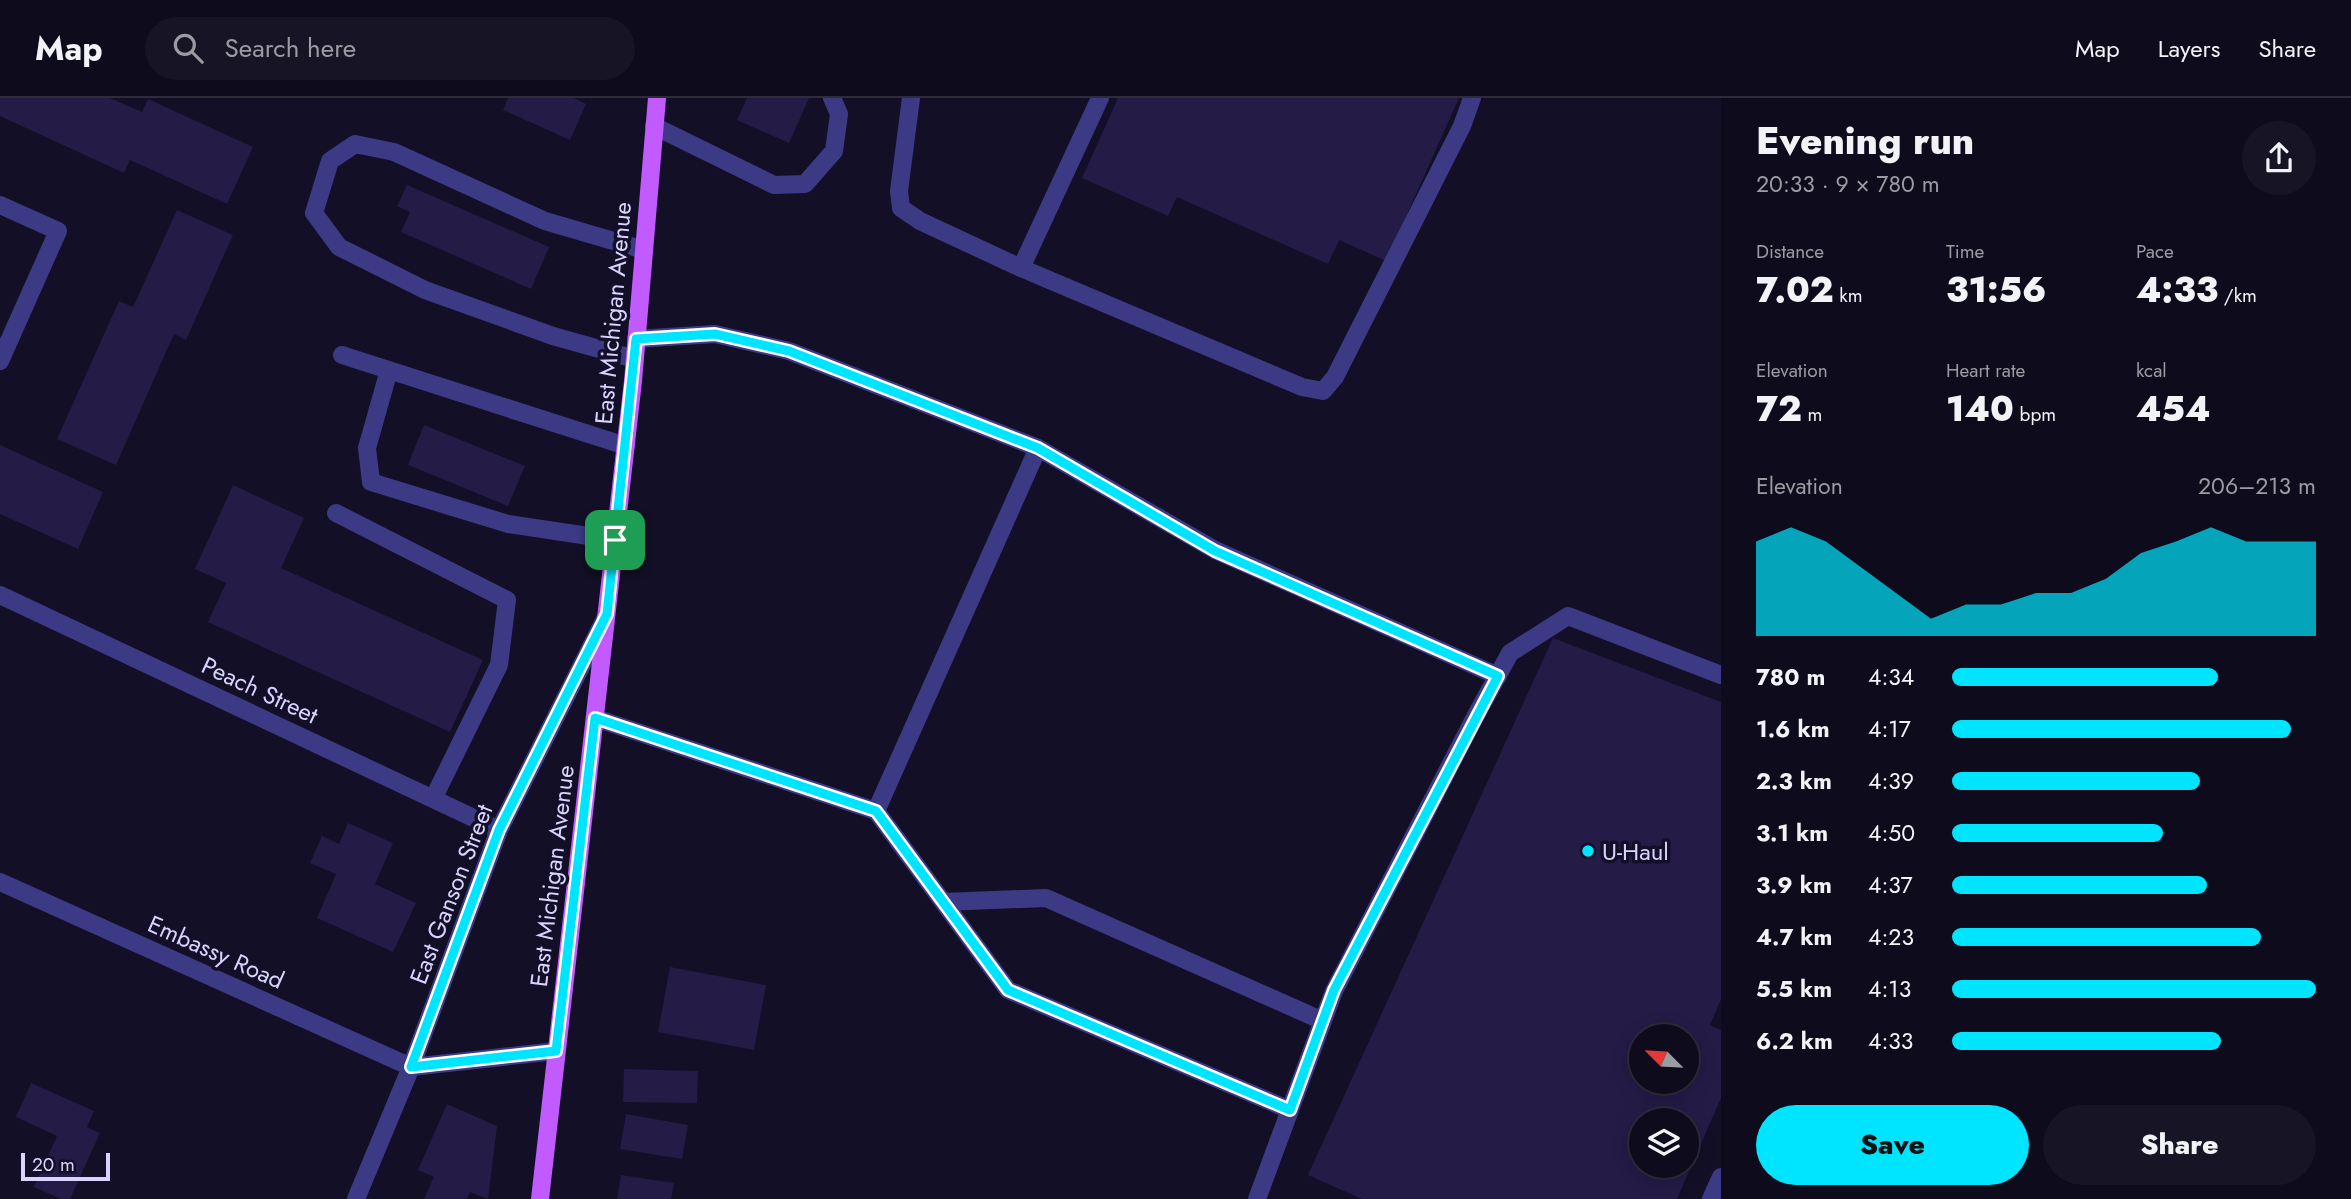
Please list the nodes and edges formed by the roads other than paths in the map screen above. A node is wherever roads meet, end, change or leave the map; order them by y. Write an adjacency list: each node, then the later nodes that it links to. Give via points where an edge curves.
1 (656, 98): 6 (main road, East Michigan Avenue)
2 (832, 98): 6 (street, via 839,114 834,151 805,184 774,185)
3 (911, 98): 9 (street, via 899,191 901,208)
4 (1472, 98): 9 (street, via 1364,321 1323,391 1302,387)
5 (1094, 100): 9 (street)
6 (654, 126): 8 (main road, East Michigan Avenue)
7 (0, 205): 13 (street, via 58,231)
8 (644, 250): 10 (main road, East Michigan Avenue); 12 (street, via 545,221 394,152 355,144 330,161 314,213 339,247 425,290 553,336)
9 (1021, 268)
10 (636, 339): 12 (main road, East Michigan Avenue); 16 (street, via 715,334 789,351)
11 (342, 355): 14 (street)
12 (635, 359): 15 (main road, East Michigan Avenue)
13 (0, 361)
14 (390, 370): 15 (street); 18 (street, via 367,448 370,482 508,524)
15 (626, 446): 18 (main road, East Michigan Avenue)
16 (1038, 448): 22 (street, via 1215,551); 25 (street)
17 (336, 513): 24 (street, via 507,600 499,665)
18 (615, 540): 20 (main road, East Michigan Avenue)
19 (0, 595): 24 (street, Peach Street)
20 (607, 614): 23 (main road, East Michigan Avenue); 26 (street, East Ganson Street)
21 (1721, 675): 22 (street, via 1568,616 1510,653)
22 (1498, 676): 29 (street, via 1334,990)
23 (595, 718): 25 (street); 30 (main road, East Michigan Avenue)
24 (433, 799): 26 (street, Peach Street)
25 (876, 811): 28 (street)
26 (499, 830): 31 (street, East Ganson Street)
27 (0, 882): 31 (street, Embassy Road)
28 (944, 902): 29 (street, via 1046,898); 32 (street, via 1008,990)
29 (1323, 1021): 32 (street)
30 (556, 1051): 31 (street); 35 (main road, East Michigan Avenue)
31 (411, 1067): 34 (street, East Ganson Street)
32 (1290, 1110): 36 (street)
33 (1721, 1177): 37 (street)
34 (356, 1199)
35 (540, 1199)
36 (1257, 1199)
37 (1711, 1199)

